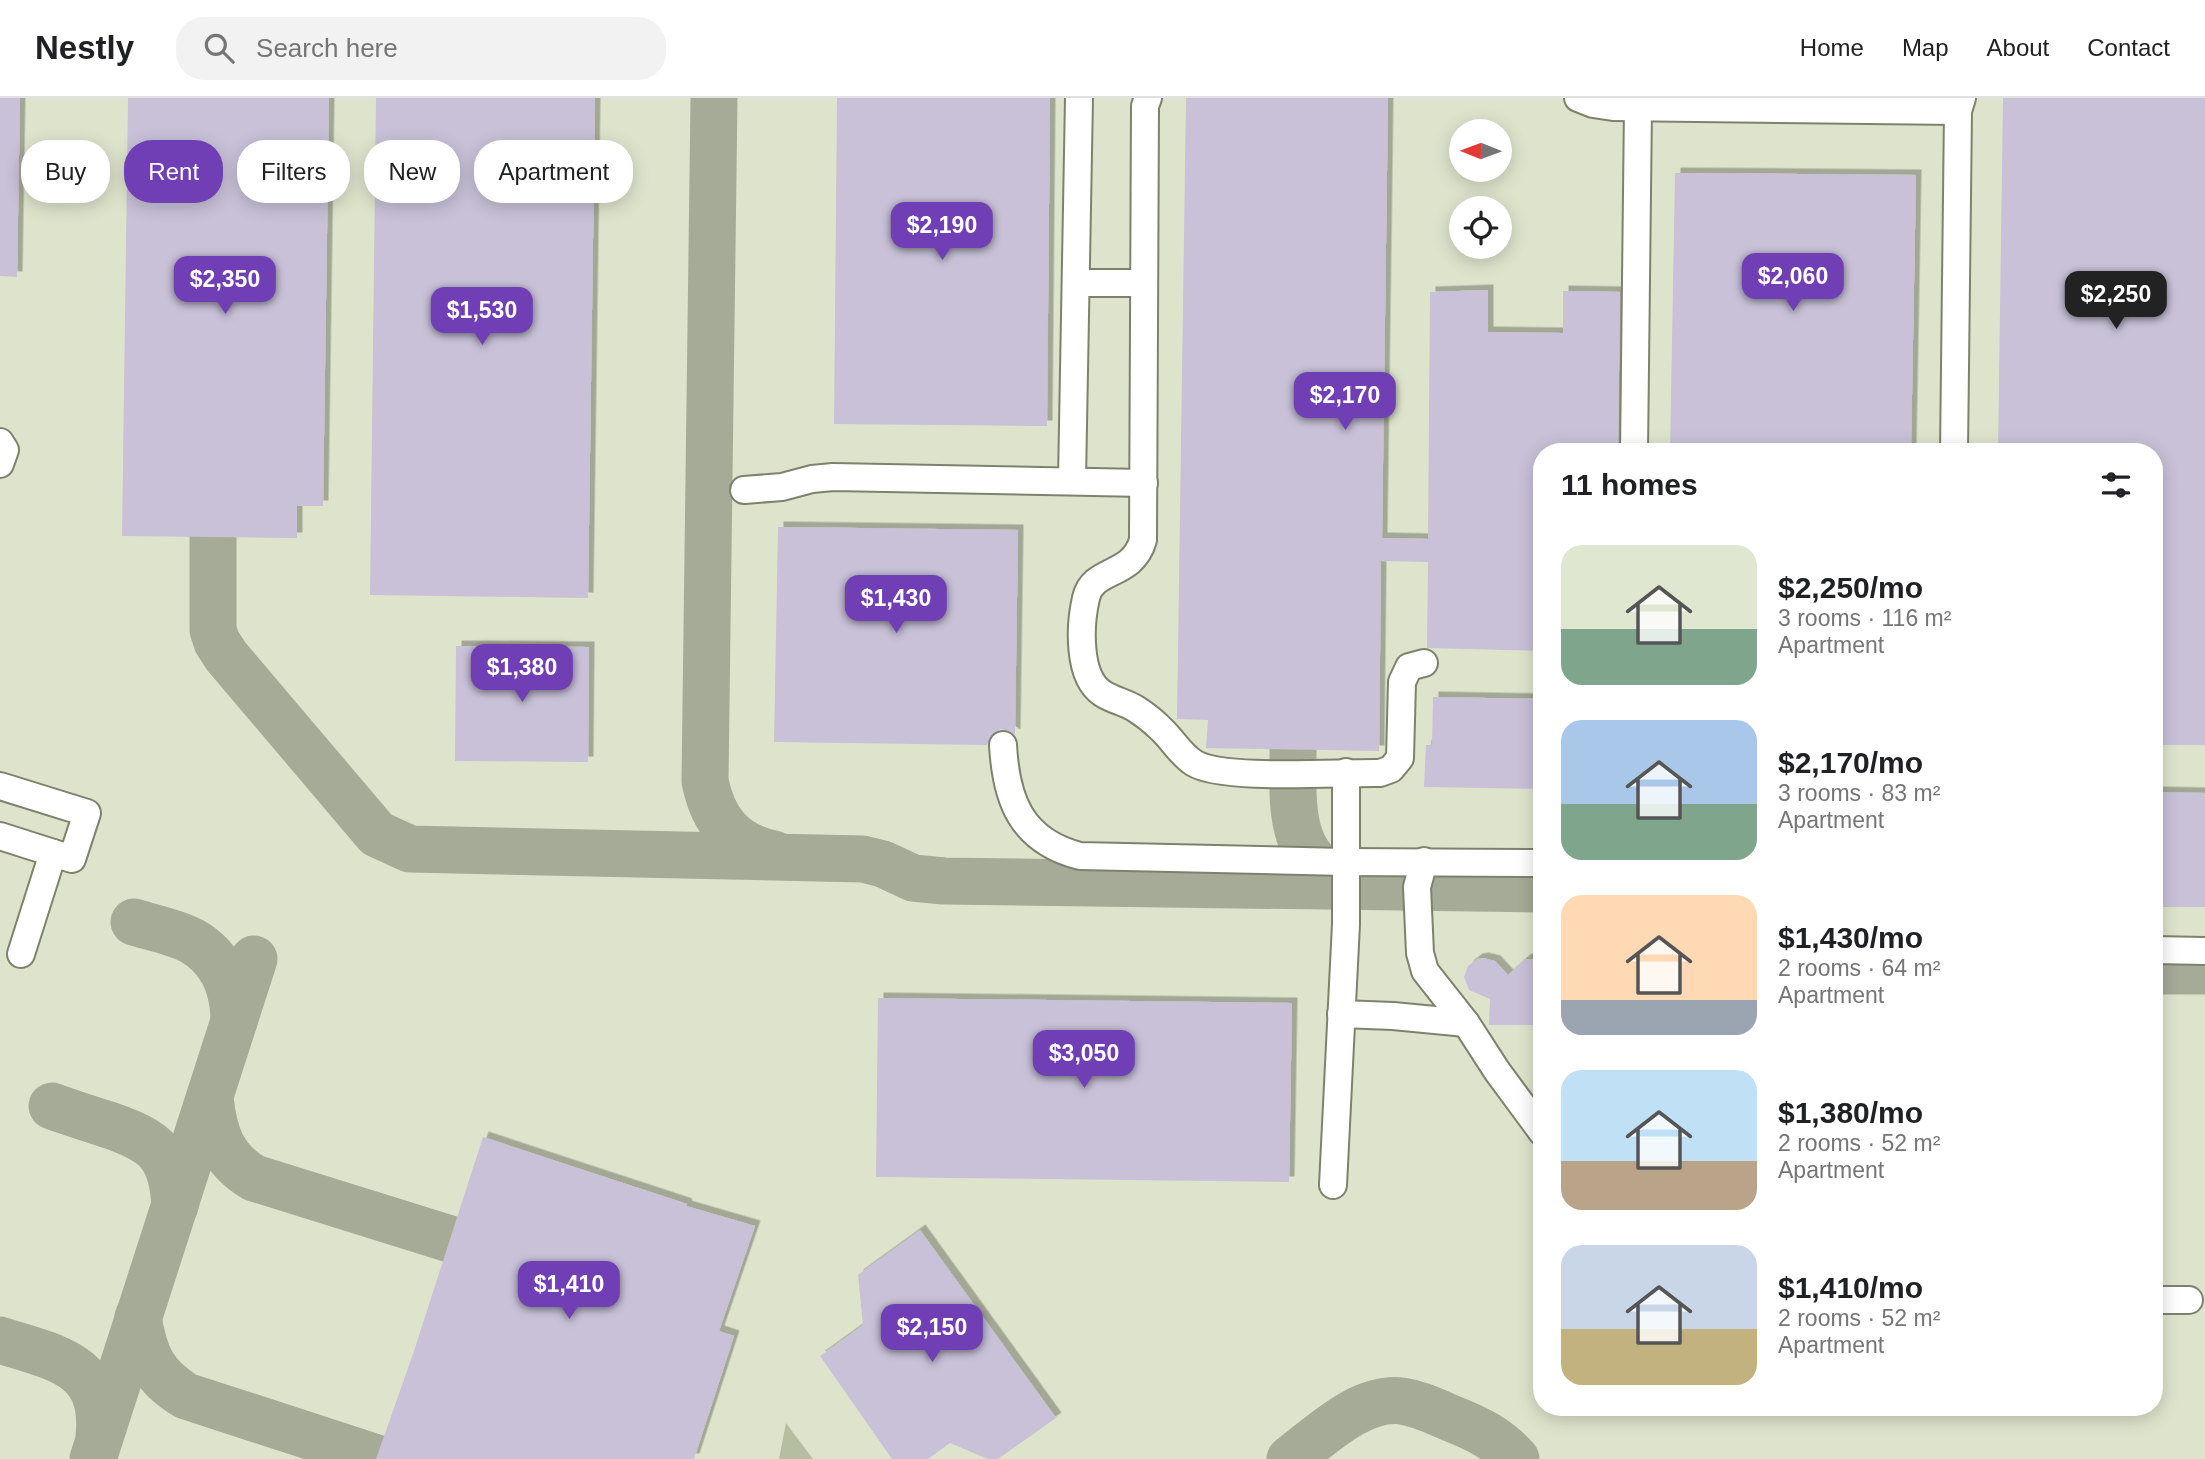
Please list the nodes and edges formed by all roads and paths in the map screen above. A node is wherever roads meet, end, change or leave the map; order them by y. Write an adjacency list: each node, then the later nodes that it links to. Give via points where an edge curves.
1 (1079, 98): 6 (street)
2 (1148, 98): 7 (street)
3 (1578, 98): 5 (street, via 1593,104)
4 (1960, 105): 5 (street); 10 (street)
5 (1638, 107): 9 (street)
6 (1077, 283): 7 (street); 12 (street)
7 (1144, 283): 13 (street)
8 (0, 442): 11 (street, via 5,450)
9 (1634, 443)
10 (1954, 443)
11 (0, 464)
12 (1072, 480): 13 (street); 14 (street, via 833,477)
13 (1144, 483): 17 (street, via 1140,550 1131,562 1099,578 1087,594 1083,659 1087,676 1103,694 1136,709 1162,729 1184,757 1198,765 1242,773)
14 (744, 489)
15 (1424, 663): 17 (street, via 1409,667 1402,682 1400,758 1380,773)
16 (1003, 745): 22 (street, via 1011,800 1036,834 1064,852 1101,857)
17 (1346, 772): 22 (street)
18 (0, 786): 20 (street, via 87,814 72,859)
19 (0, 836): 20 (street)
20 (53, 853): 26 (street)
21 (1424, 861): 22 (street); 23 (street); 28 (street, via 1418,887 1420,953 1425,971)
22 (1345, 862): 27 (street)
23 (1533, 863)
24 (2163, 950): 25 (street)
25 (2205, 951)
26 (21, 954)
27 (1341, 1014): 28 (street); 30 (street)
28 (1466, 1023): 29 (street)
29 (1533, 1120)
30 (1333, 1185)
31 (2163, 1300): 32 (street)
32 (2189, 1300)

